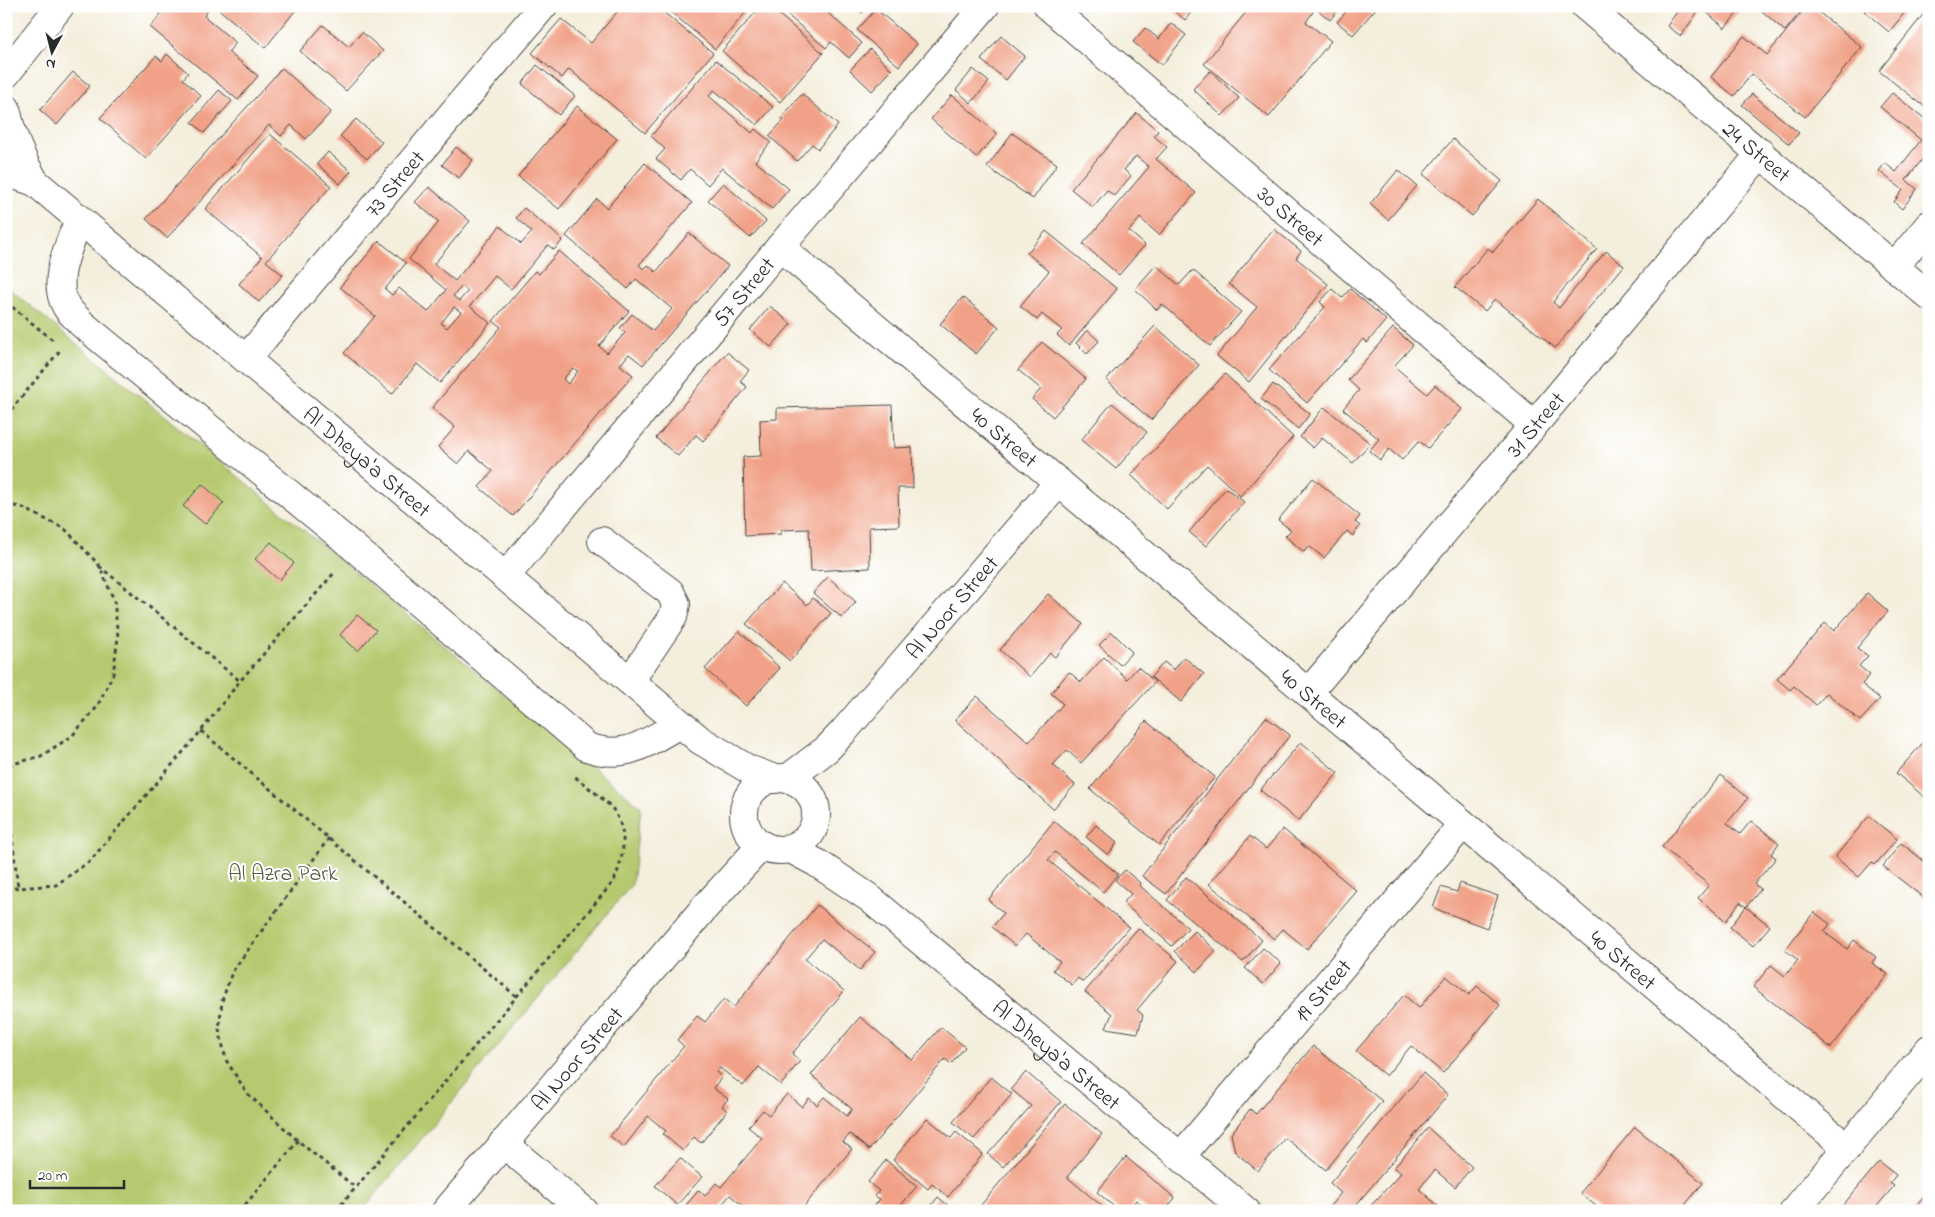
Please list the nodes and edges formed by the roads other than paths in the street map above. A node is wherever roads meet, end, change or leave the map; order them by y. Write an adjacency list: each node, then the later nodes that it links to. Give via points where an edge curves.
1 (60, 6): 6 (street)
2 (543, 6): 16 (street, 73 Street)
3 (985, 6): 13 (street, 57 Street)
4 (1048, 6): 17 (street, 30 Street)
5 (1585, 6): 8 (street, 24 Street)
6 (6, 74)
7 (6, 108): 10 (street, Al Dheya'a Street, via 15,143)
8 (1760, 153): 14 (street, 24 Street); 17 (street, 31 Street)
9 (6, 172): 10 (street, Al Dheya'a Street)
10 (35, 182): 11 (street, Al Dheya'a Street)
11 (79, 219): 16 (street, Al Dheya'a Street); 24 (street, via 59,285 66,307 82,324 344,539 587,747 617,753)
12 (1929, 225): 14 (street)
13 (780, 247): 18 (street, 40 Street); 20 (street, 57 Street)
14 (1894, 266): 15 (street, 24 Street)
15 (1929, 296)
16 (246, 359): 20 (street, Al Dheya'a Street)
17 (1534, 426): 22 (street, 31 Street)
18 (1059, 482): 22 (street, 40 Street); 23 (street, Al Noor Street)
19 (602, 541): 21 (street, via 670,592 676,604 673,617)
20 (505, 577): 21 (street, Al Dheya'a Street)
21 (630, 681): 24 (street, Al Dheya'a Street)
22 (1308, 693): 27 (street, 40 Street)
23 (844, 731): 25 (street, Al Noor Street, via 827,749); 26 (street, Al Noor Street)
24 (690, 732): 25 (street, Al Dheya'a Street, via 748,769); 28 (street, Al Dheya'a Street, via 734,787)
25 (781, 779): 26 (street, via 801,785); 28 (street, via 763,782 746,801)
26 (812, 797): 29 (street, via 816,819)
27 (1463, 824): 34 (street, 40 Street); 35 (street, 19 Street)
28 (751, 828): 30 (street, via 771,848); 33 (street, Al Noor Street, via 707,905)
29 (812, 830): 30 (street, via 807,838); 31 (street, Al Dheya'a Street)
30 (789, 848): 31 (street, Al Dheya'a Street)
31 (868, 898): 35 (street, Al Dheya'a Street)
32 (1929, 1049): 34 (street)
33 (503, 1143): 36 (street, Al Noor Street); 37 (street)
34 (1847, 1148): 39 (street)
35 (1181, 1156): 38 (street, Al Dheya'a Street)
36 (446, 1211)
37 (584, 1211)
38 (1246, 1211)
39 (1794, 1211)

